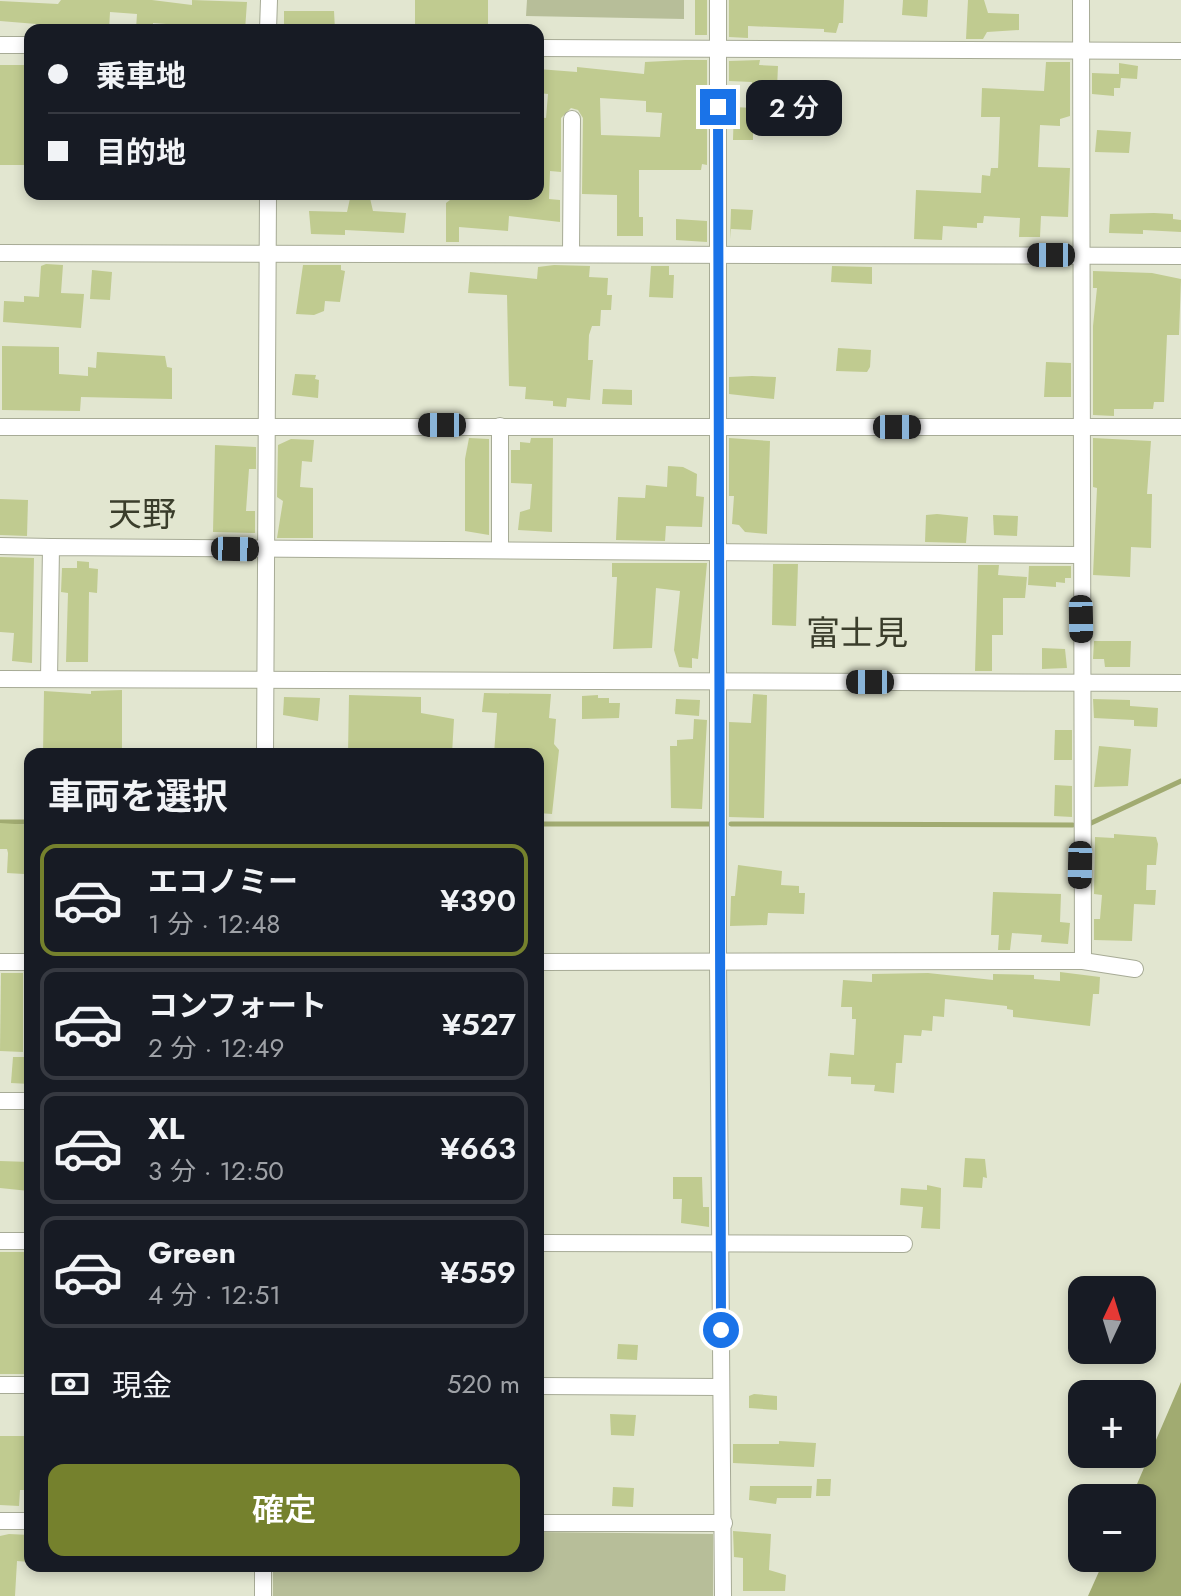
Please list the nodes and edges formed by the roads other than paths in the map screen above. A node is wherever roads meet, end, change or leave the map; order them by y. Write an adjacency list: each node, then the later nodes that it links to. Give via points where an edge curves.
1 (269, 0): 4 (street)
2 (718, 0): 8 (street)
3 (1081, 0): 9 (street)
4 (268, 24)
5 (0, 45): 6 (street)
6 (24, 45)
7 (544, 48): 8 (street)
8 (718, 48): 9 (street); 16 (street)
9 (1081, 51): 10 (street); 17 (street)
10 (1181, 51)
11 (572, 119): 15 (street)
12 (268, 200): 13 (street)
13 (267, 251): 14 (street); 15 (street); 19 (street)
14 (0, 253)
15 (571, 253): 16 (street)
16 (719, 254): 17 (street); 22 (street)
17 (1081, 255): 18 (street); 23 (street)
18 (1181, 256)
19 (267, 424): 20 (street); 21 (street); 27 (street)
20 (500, 426): 22 (street); 28 (street)
21 (0, 427)
22 (719, 427): 23 (street); 29 (street)
23 (1081, 427): 24 (street); 30 (street)
24 (1181, 427)
25 (0, 546): 26 (street)
26 (51, 547): 27 (street); 32 (street)
27 (266, 549): 28 (street); 33 (street)
28 (500, 550): 29 (street)
29 (719, 552): 30 (street); 34 (street)
30 (1080, 555): 35 (street)
31 (0, 679): 32 (street)
32 (49, 679): 33 (street)
33 (265, 681): 34 (street); 37 (street)
34 (719, 682): 35 (street); 42 (street)
35 (1082, 683): 36 (street); 38 (street)
36 (1181, 683)
37 (265, 748)
38 (1083, 961): 42 (street); 43 (street)
39 (0, 962): 40 (street)
40 (24, 962)
41 (544, 962): 42 (street)
42 (718, 963): 49 (street)
43 (1135, 969)
44 (0, 1101): 45 (street)
45 (24, 1101)
46 (0, 1241): 47 (street)
47 (24, 1241)
48 (544, 1243): 49 (street)
49 (721, 1244): 50 (street); 54 (street)
50 (904, 1244)
51 (0, 1385): 52 (street)
52 (24, 1385)
53 (544, 1386): 54 (street)
54 (721, 1387): 58 (street)
55 (0, 1521): 56 (street)
56 (24, 1521)
57 (544, 1523): 58 (street)
58 (724, 1523): 61 (street)
59 (263, 1572): 60 (street)
60 (263, 1596)
61 (723, 1596)

